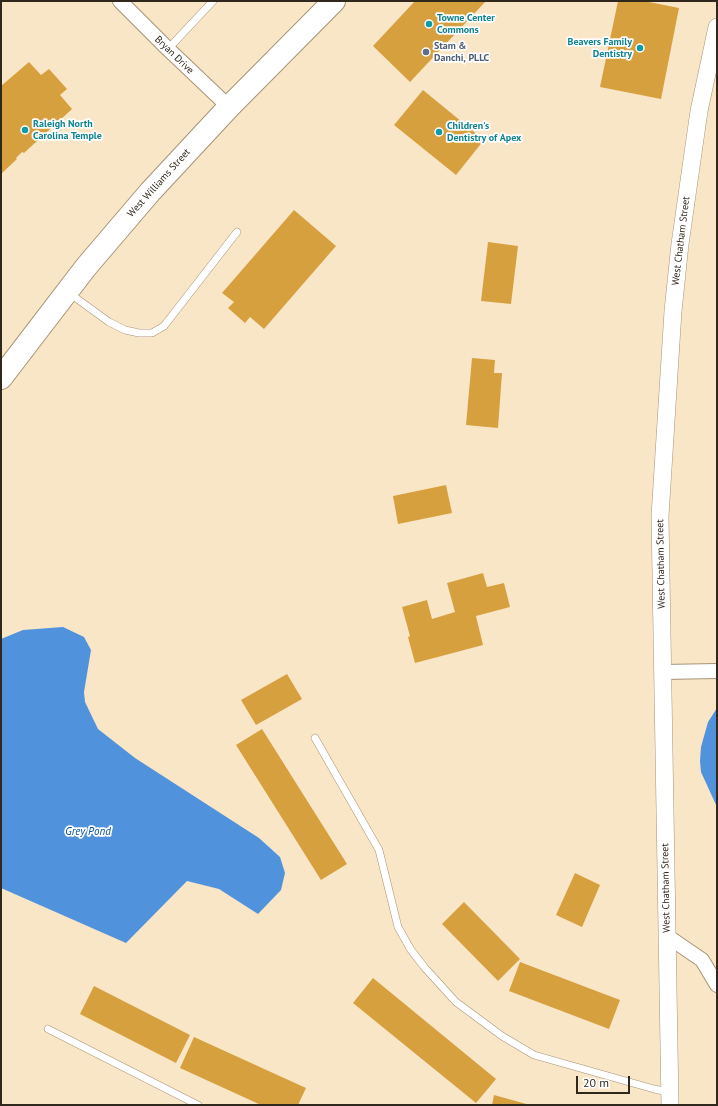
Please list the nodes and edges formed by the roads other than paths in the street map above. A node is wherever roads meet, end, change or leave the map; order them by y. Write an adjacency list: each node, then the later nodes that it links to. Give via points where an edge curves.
1 (120, 1): 5 (street, Bryan Drive)
2 (213, 1): 5 (lane)
3 (334, 1): 6 (main road, West Williams Street)
4 (717, 27): 11 (street, West Chatham Street, via 699,111 673,311 660,516)
5 (168, 49): 6 (street, Bryan Drive)
6 (229, 107): 8 (main road, West Williams Street, via 150,192)
7 (237, 232): 8 (lane, via 164,326 152,332 125,330 109,322)
8 (67, 292): 9 (main road, West Williams Street)
9 (1, 378)
10 (717, 671): 11 (street)
11 (663, 672): 13 (street, West Chatham Street)
12 (315, 738): 16 (lane, via 379,850 398,927 411,950 456,1002 502,1036 534,1055 654,1089)
13 (667, 936): 14 (street, via 702,960); 16 (street, West Chatham Street)
14 (717, 985)
15 (48, 1029): 17 (lane)
16 (670, 1099)
17 (198, 1105)

